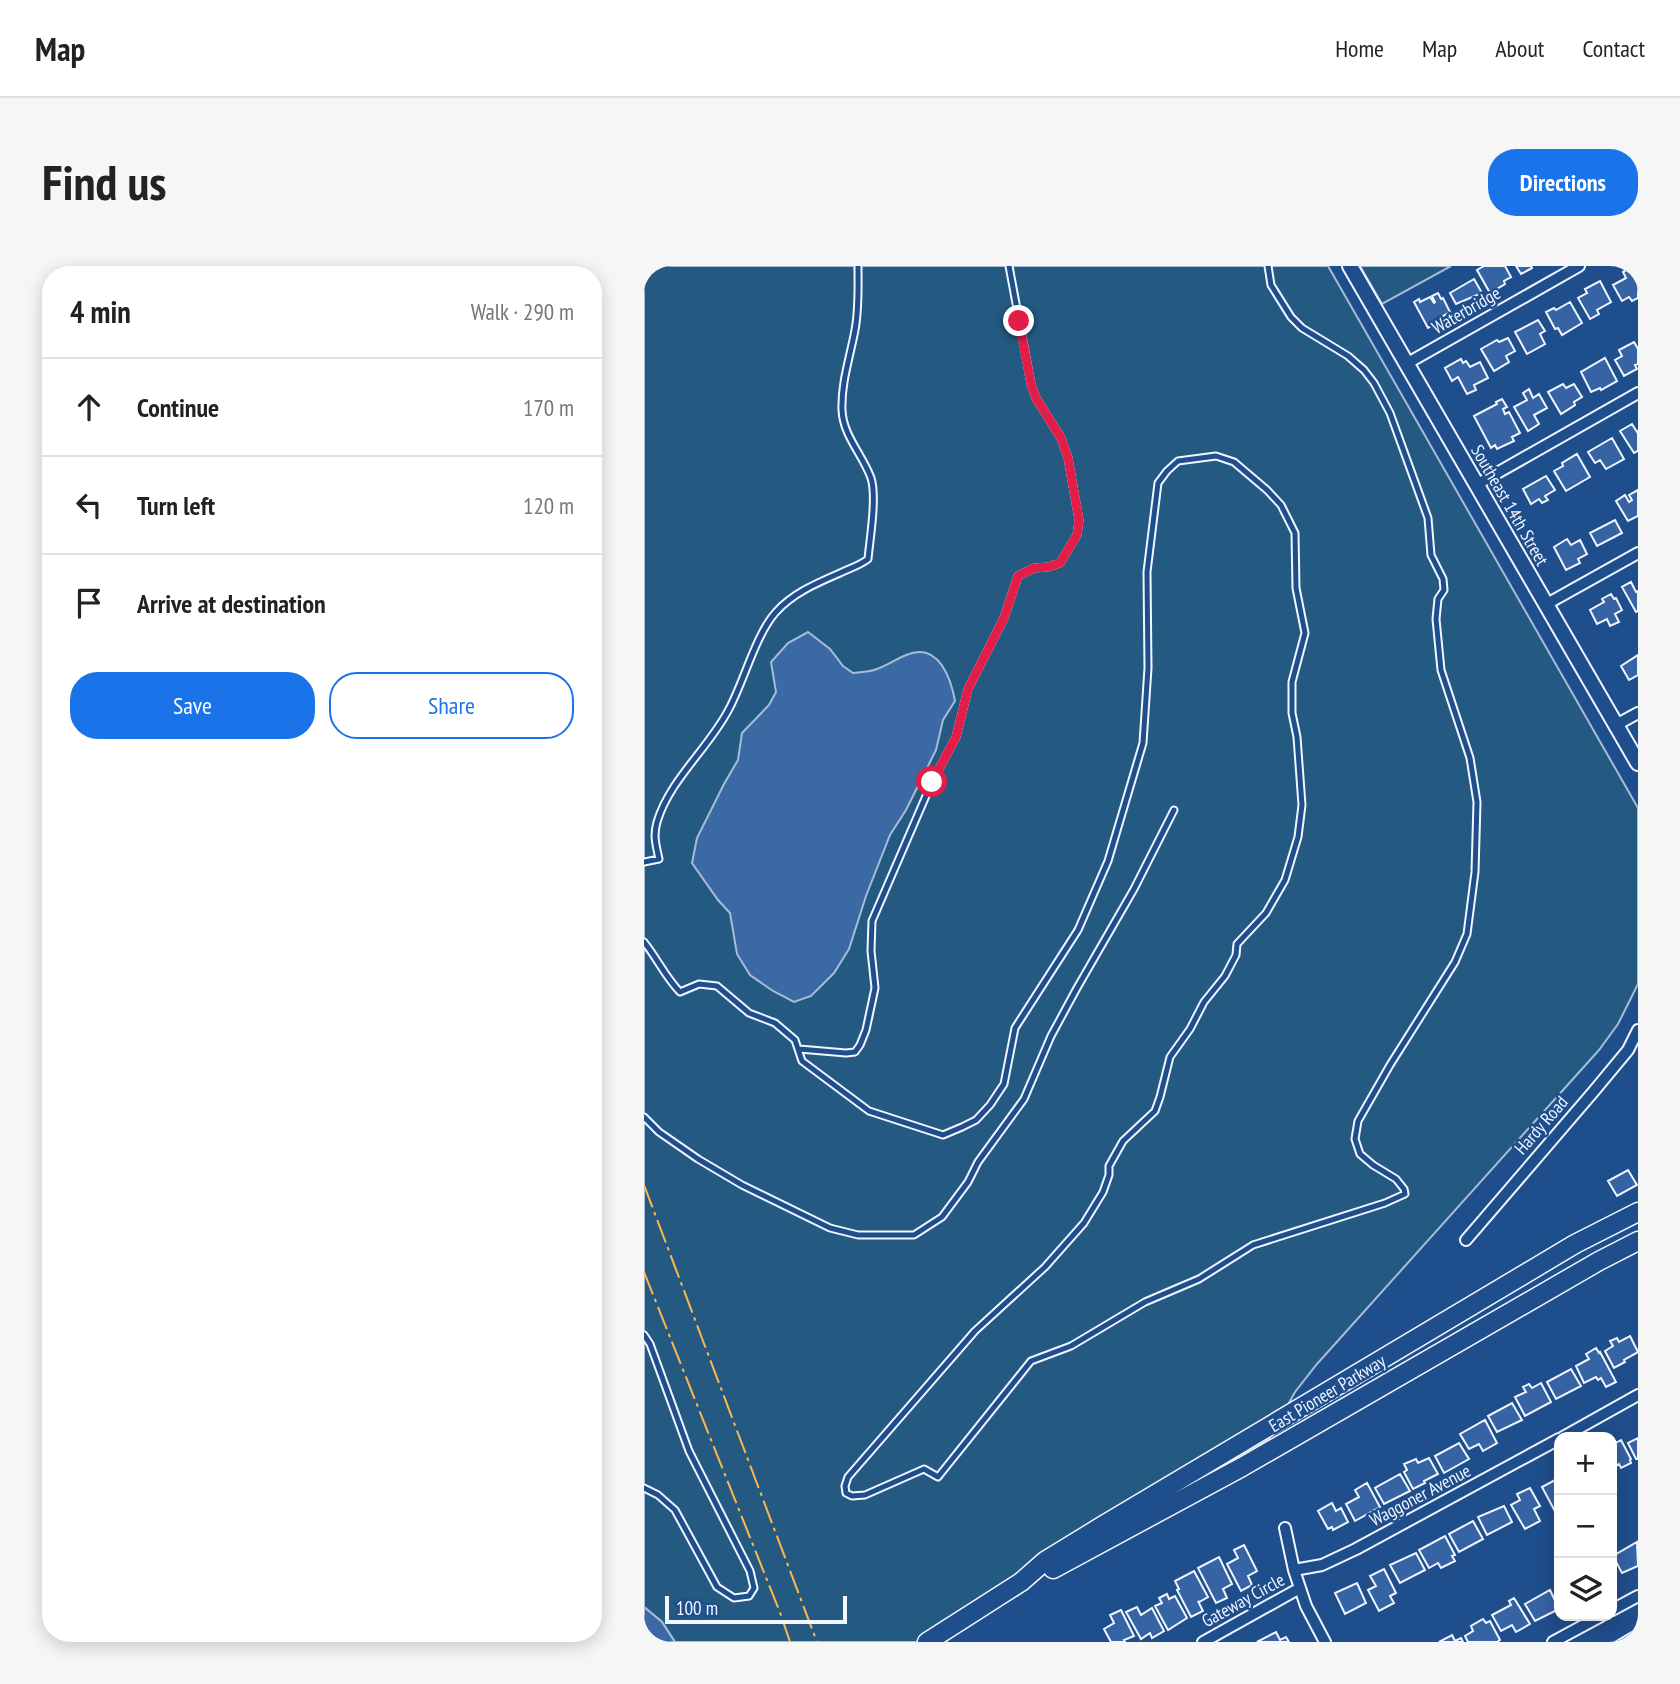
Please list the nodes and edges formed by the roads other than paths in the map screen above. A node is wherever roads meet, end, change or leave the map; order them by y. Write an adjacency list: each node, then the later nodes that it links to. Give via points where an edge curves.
1 (858, 266): 15 (lane, via 856,327 842,389 842,413 873,488 868,559 811,586 775,613 729,710 671,792 654,838 659,859)
2 (1009, 266): 18 (lane, via 1031,384 1068,458 1079,520 1077,535 1060,563 1018,576 1004,618 968,689 956,737 872,921 876,988 860,1045 855,1052 846,1053)
3 (1268, 266): 18 (lane, via 1272,285 1291,317 1364,370 1390,413 1428,518 1431,555 1443,579 1436,619 1441,670 1470,758 1477,802 1467,934 1455,962 1358,1121 1355,1139 1360,1154 1396,1180 1405,1194 1253,1245 1072,1346 1031,1361 938,1477 924,1469 865,1495 846,1493 848,1477 975,1331 1084,1223 1103,1192 1109,1166 1123,1141 1155,1111 1170,1057 1225,976 1237,944 1266,913 1285,880 1298,837 1301,805 1292,682 1305,633 1296,588 1295,533 1281,505 1267,490 1234,461 1216,456 1178,461 1158,483 1147,572 1143,743 1108,861 1078,930 1015,1028 1004,1084 990,1105 976,1120 943,1135 920,1129 869,1111 802,1061)
4 (1350, 266): 6 (street, Southeast 14th Street)
5 (1572, 268): 6 (street, Waterbridge)
6 (1406, 364): 8 (street, Southeast 14th Street)
7 (1638, 393): 8 (street)
8 (1476, 485): 10 (street, Southeast 14th Street)
9 (1638, 553): 10 (street)
10 (1545, 605): 12 (street, Southeast 14th Street)
11 (1638, 713): 12 (street)
12 (1616, 725): 13 (street, Southeast 14th Street)
13 (1638, 763)
14 (1174, 810): 19 (lane, via 1051,1036 1024,1099 942,1217 914,1235 859,1235 830,1228 698,1159)
15 (644, 862)
16 (644, 942): 18 (lane, via 680,992 699,984 717,986 749,1013 775,1023)
17 (1638, 1030): 21 (street, Hardy Road, via 1628,1050)
18 (799, 1049)
19 (644, 1117)
20 (1638, 1212): 30 (main road, East Pioneer Parkway, via 1575,1244 1126,1512 1045,1561)
21 (1466, 1240)
22 (1638, 1241): 30 (main road, East Pioneer Parkway, via 1242,1467)
23 (644, 1335): 27 (lane, via 689,1451 750,1571 754,1588 749,1596 733,1598 716,1587 675,1510)
24 (1638, 1395): 25 (street, Waggoner Avenue)
25 (1572, 1432)
26 (1554, 1442): 29 (street, Waggoner Avenue, via 1356,1549 1322,1565)
27 (644, 1488)
28 (1284, 1528): 29 (street)
29 (1294, 1570): 31 (street)
30 (1021, 1582): 35 (main road, East Pioneer Parkway)
31 (1300, 1588): 36 (street, Gateway Circle); 37 (street)
32 (1638, 1596): 33 (street)
33 (1617, 1607)
34 (1592, 1621): 38 (street)
35 (927, 1642)
36 (1203, 1642)
37 (1325, 1642)
38 (1553, 1642)

